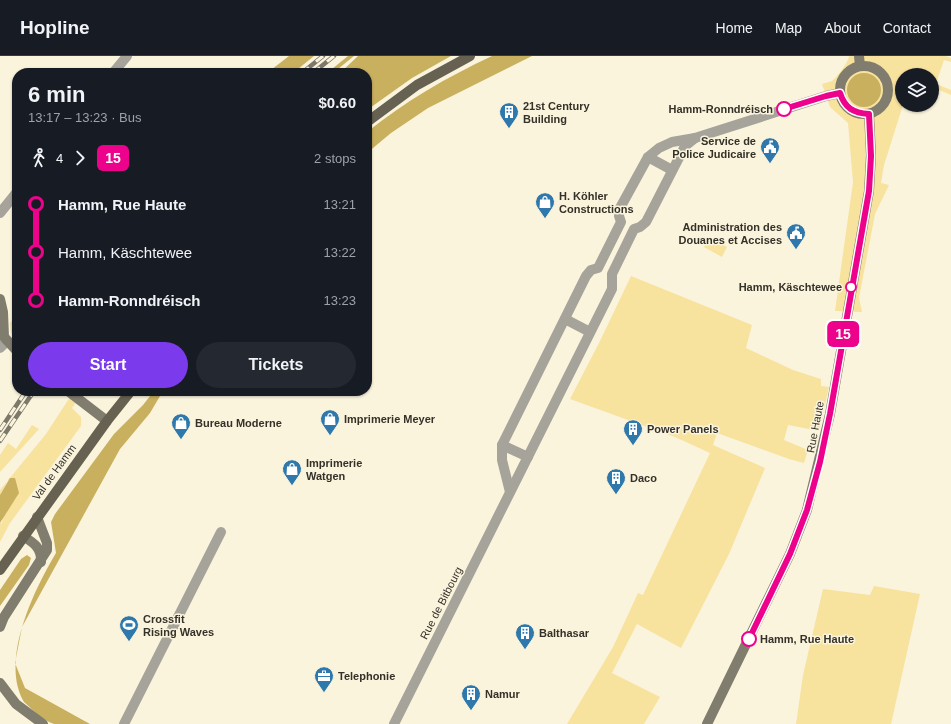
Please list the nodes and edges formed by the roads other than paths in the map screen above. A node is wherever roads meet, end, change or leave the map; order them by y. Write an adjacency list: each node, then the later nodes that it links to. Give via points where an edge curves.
1 (127, 56): 4 (street)
2 (470, 56): 7 (main road, via 417,85)
3 (859, 61): 5 (main road, via 845,76); 6 (main road, via 881,73 888,87 884,104)
4 (117, 68)
5 (840, 93): 6 (main road, via 850,110); 8 (street, Rue de Bitbourg)
6 (869, 114): 40 (main road, Rue Haute, via 869,191 820,462 807,510 790,554)
7 (372, 118)
8 (695, 138): 9 (street, Rue de Bitbourg, via 672,142); 10 (street, Rue de Bitbourg, via 685,146)
9 (648, 157): 10 (street); 13 (street, Rue de Bitbourg, via 620,208)
10 (672, 170): 14 (street, Rue de Bitbourg, via 646,222)
11 (12, 198): 12 (street)
12 (0, 213)
13 (621, 222): 14 (street); 15 (street, Rue de Bitbourg)
14 (634, 229): 16 (street, Rue de Bitbourg)
15 (609, 246): 16 (street); 17 (street, Rue de Bitbourg)
16 (623, 252): 18 (street, Rue de Bitbourg)
17 (598, 268): 18 (street); 20 (street, Rue de Bitbourg, via 591,270 586,276)
18 (612, 274): 21 (street, Rue de Bitbourg, via 612,289)
19 (0, 299): 22 (main road, via 3,312)
20 (564, 319): 21 (street); 27 (street, Rue de Bitbourg)
21 (590, 332): 28 (street, Rue de Bitbourg)
22 (3, 345): 23 (main road)
23 (12, 350)
24 (74, 396): 26 (main road)
25 (127, 396): 26 (main road, Val de Hamm)
26 (107, 421): 30 (main road, Val de Hamm)
27 (502, 445): 28 (street); 29 (street, Rue de Bitbourg, via 502,460)
28 (528, 457): 29 (street, Rue de Bitbourg)
29 (510, 492): 39 (street, Rue de Bitbourg)
30 (37, 517): 32 (main road, Val de Hamm); 33 (main road, via 47,543 47,550)
31 (221, 532): 38 (street)
32 (23, 536): 33 (main road, via 39,548); 34 (main road, Val de Hamm)
33 (40, 562): 35 (main road, via 4,616)
34 (0, 570)
35 (0, 627)
36 (0, 683): 37 (main road, via 16,704)
37 (43, 724)
38 (124, 724)
39 (394, 724)
40 (708, 724)

